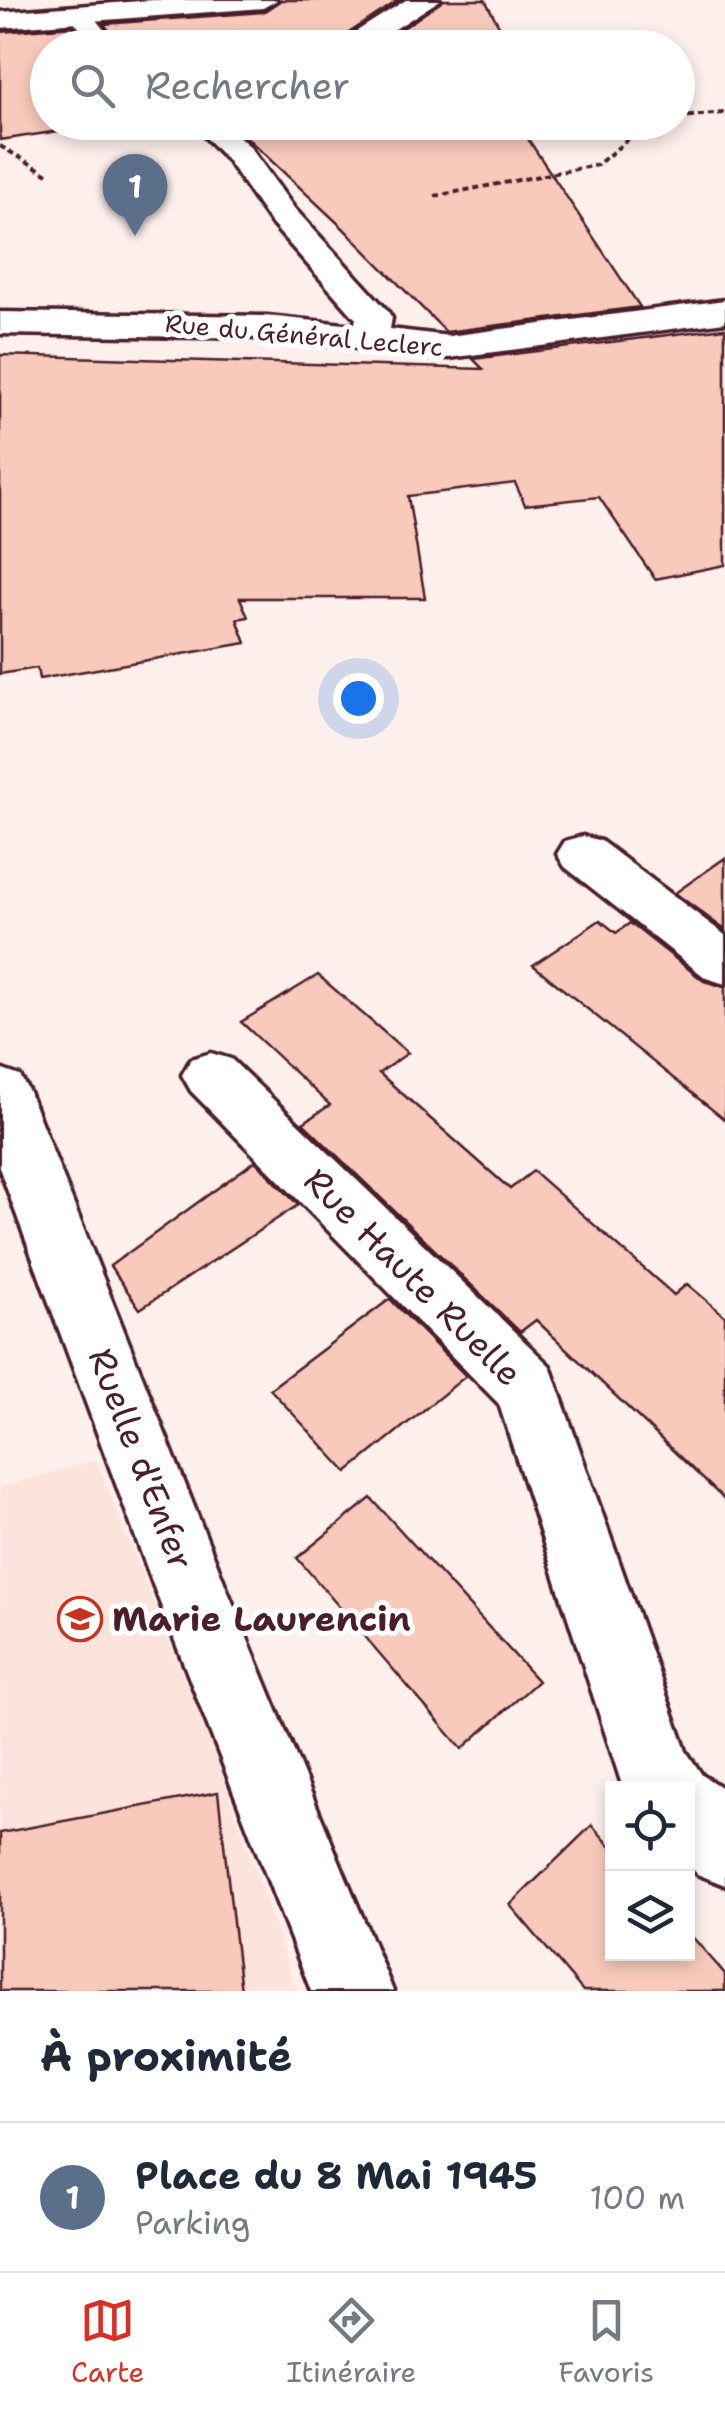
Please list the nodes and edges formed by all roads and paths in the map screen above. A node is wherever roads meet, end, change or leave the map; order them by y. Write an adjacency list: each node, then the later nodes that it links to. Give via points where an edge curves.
1 (263, 0): 3 (street)
2 (426, 0): 6 (street)
3 (79, 14): 4 (street); 5 (lane)
4 (0, 20)
5 (93, 30)
6 (375, 30)
7 (725, 113): 8 (path)
8 (695, 116)
9 (225, 140): 16 (street, via 374,318)
10 (627, 140): 13 (path, via 597,165)
11 (0, 146): 12 (path)
12 (48, 174)
13 (435, 196)
14 (725, 311): 16 (street, Rue du Général Leclerc, via 449,348)
15 (0, 323): 16 (street, Rue du Général Leclerc, via 267,327)
16 (370, 338)
17 (583, 854): 18 (street)
18 (725, 964)
19 (211, 1075): 21 (street, Rue Haute Ruelle, via 527,1388)
20 (0, 1092): 24 (street, Ruelle d'Enfer)
21 (662, 1781)
22 (695, 1815): 23 (street)
23 (725, 1846)
24 (352, 1991)

